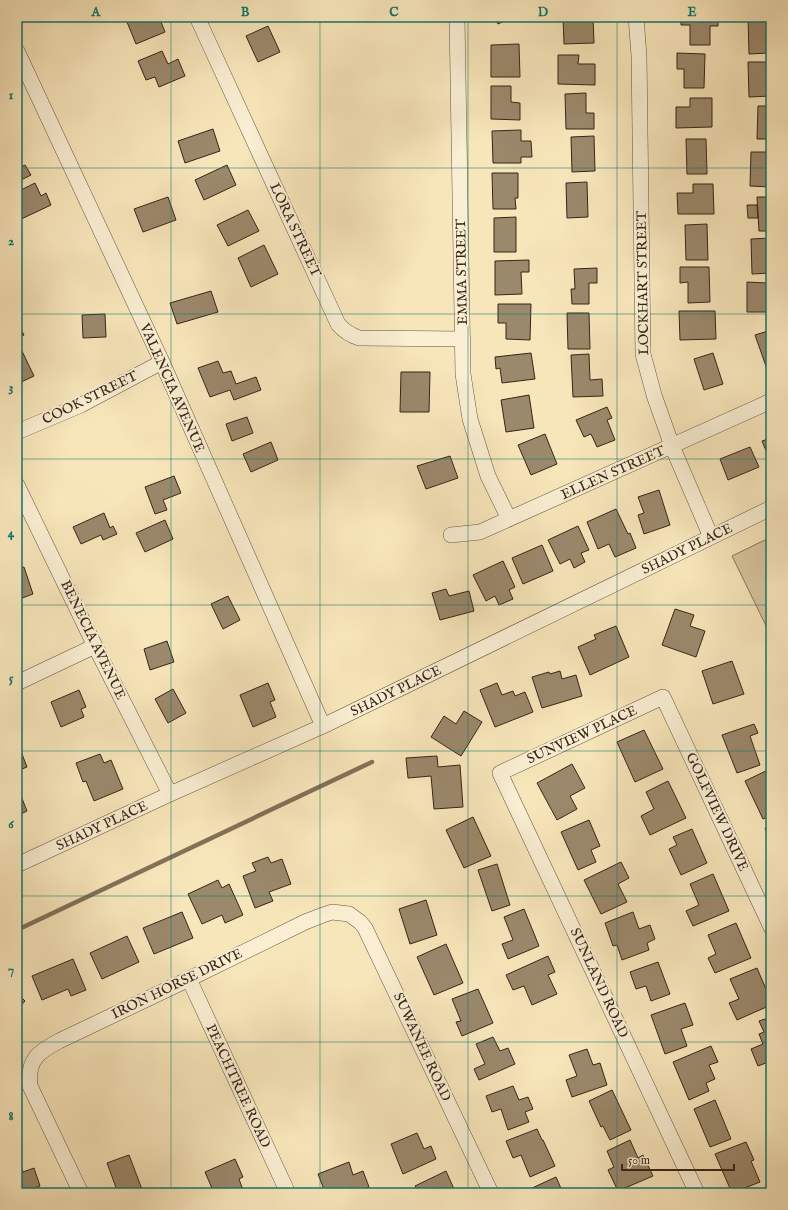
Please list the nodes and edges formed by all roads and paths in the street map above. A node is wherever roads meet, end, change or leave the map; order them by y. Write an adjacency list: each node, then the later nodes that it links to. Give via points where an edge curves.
1 (457, 17): 5 (street, EMMA STREET)
2 (636, 17): 9 (street, LOCKHART STREET, via 639,56 642,354)
3 (202, 18): 5 (street, LORA STREET, via 342,329 359,338)
4 (17, 51): 6 (street, VALENCIA AVENUE)
5 (463, 339): 12 (street, EMMA STREET, via 463,374 470,419 488,476)
6 (162, 362): 8 (street, COOK STREET, via 80,405); 18 (street, VALENCIA AVENUE)
7 (771, 401): 9 (street, ELLEN STREET)
8 (17, 432)
9 (672, 446): 12 (street, ELLEN STREET); 14 (street, LOCKHART STREET)
10 (17, 485): 15 (street, BENECIA AVENUE)
11 (771, 508): 14 (street, SHADY PLACE)
12 (509, 520): 13 (street, ELLEN STREET, via 480,532)
13 (451, 535)
14 (711, 537): 18 (street, SHADY PLACE)
15 (95, 646): 16 (street); 20 (street, BENECIA AVENUE)
16 (17, 683)
17 (663, 697): 19 (street, SUNVIEW PLACE); 23 (street, GOLFVIEW DRIVE)
18 (323, 726): 20 (street, SHADY PLACE)
19 (500, 773): 28 (street, SUNLAND ROAD)
20 (170, 794): 21 (street, SHADY PLACE)
21 (17, 865)
22 (341, 912): 24 (street, IRON HORSE DRIVE, via 332,912 305,922); 27 (street, SUWANEE ROAD, via 355,917 365,928)
23 (771, 927)
24 (189, 979): 25 (street, IRON HORSE DRIVE, via 43,1050 33,1061 29,1076 30,1086); 26 (street, PEACHTREE ROAD)
25 (81, 1193)
26 (288, 1193)
27 (492, 1193)
28 (697, 1193)

